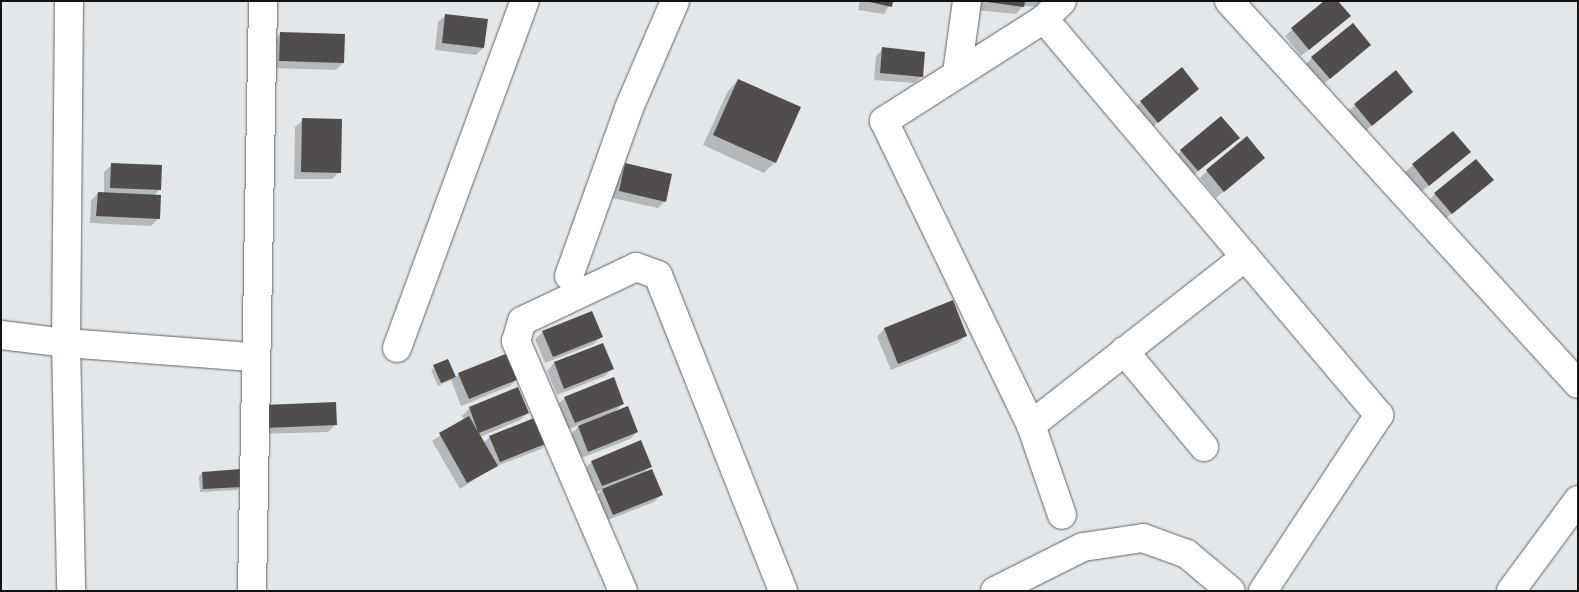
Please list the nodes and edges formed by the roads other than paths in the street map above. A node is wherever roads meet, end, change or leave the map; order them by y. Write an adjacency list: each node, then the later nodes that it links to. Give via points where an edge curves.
1 (69, 1): 12 (street)
2 (262, 1): 15 (street)
3 (525, 1): 13 (street)
4 (676, 1): 10 (street, via 629,108)
5 (967, 1): 8 (street)
6 (1229, 1): 16 (street)
7 (1053, 10): 8 (street); 9 (street)
8 (957, 73): 17 (street, via 884,121)
9 (1245, 257): 14 (street); 27 (street, via 1379,415)
10 (569, 276)
11 (1, 335): 12 (street)
12 (66, 343): 15 (street); 21 (street)
13 (397, 348)
14 (1124, 351): 17 (street); 18 (street)
15 (254, 357): 22 (street)
16 (1578, 384)
17 (1031, 425): 20 (street)
18 (1204, 447)
19 (1578, 500): 28 (street)
20 (1062, 516)
21 (71, 591)
22 (252, 591)
23 (623, 591): 24 (street, via 516,341 522,321 636,268 658,275)
24 (783, 591)
25 (995, 591): 26 (street, via 1083,547 1143,538 1187,554)
26 (1231, 591)
27 (1264, 591)
28 (1511, 591)

